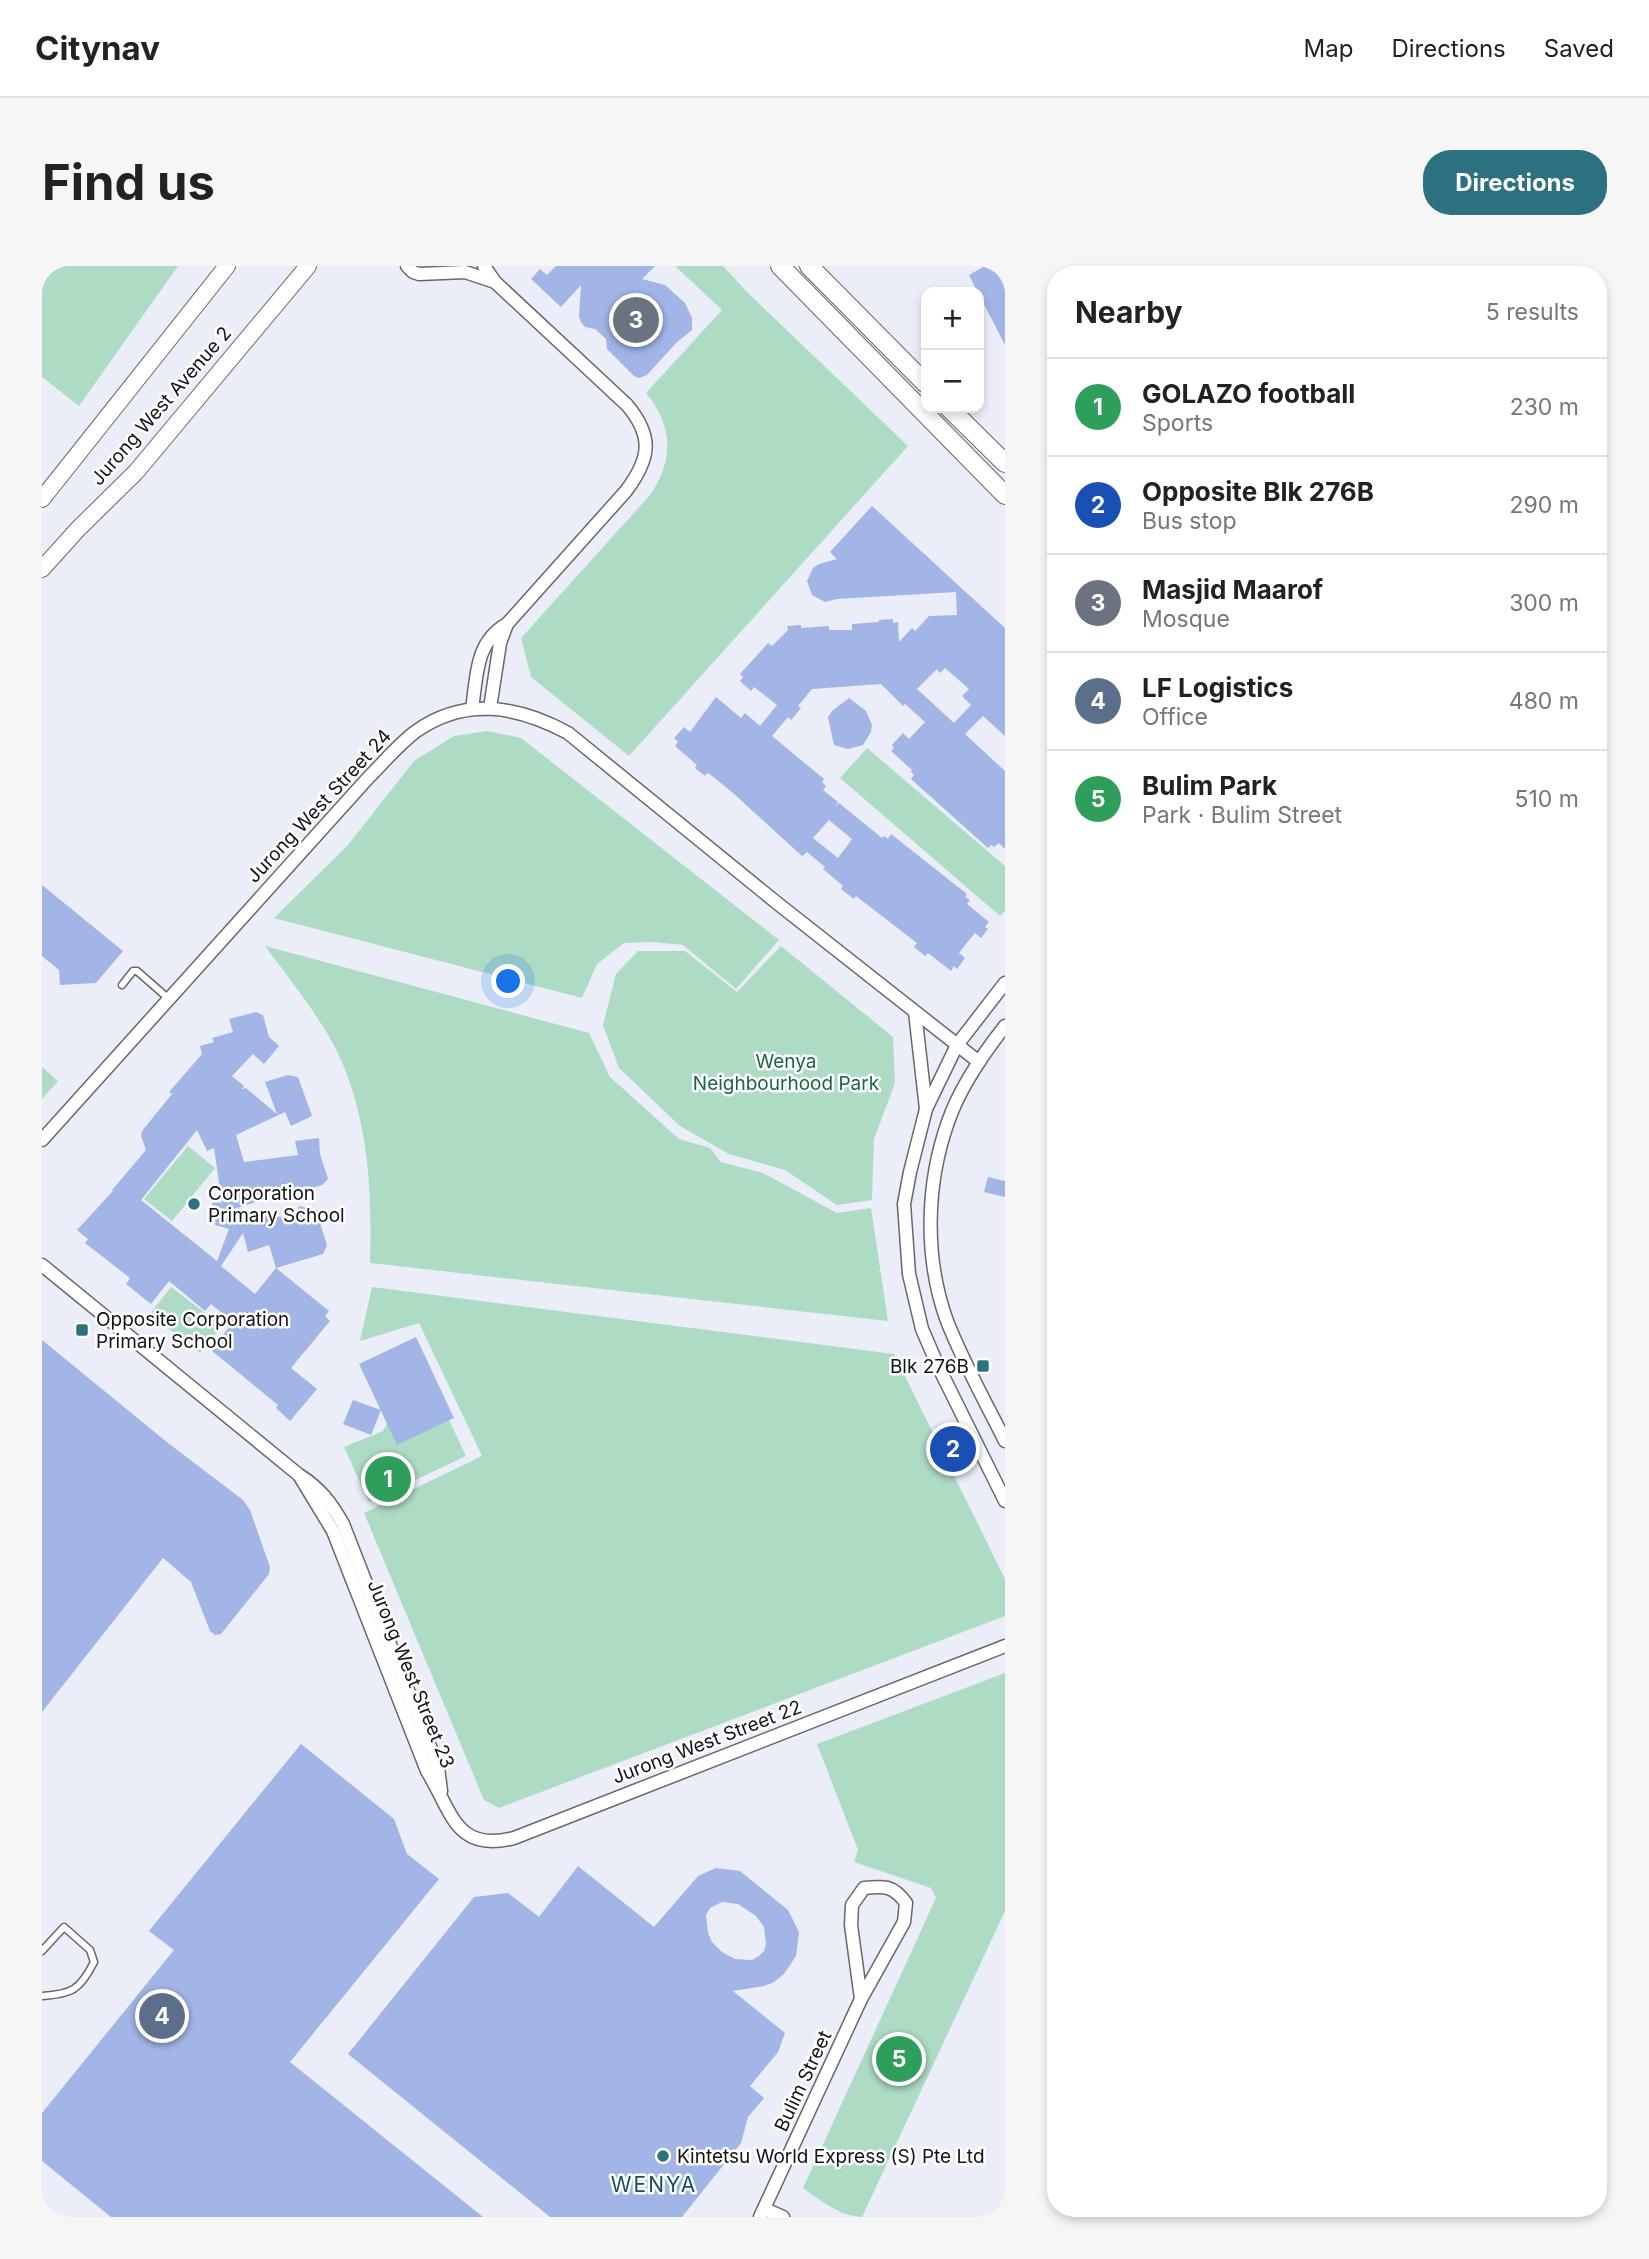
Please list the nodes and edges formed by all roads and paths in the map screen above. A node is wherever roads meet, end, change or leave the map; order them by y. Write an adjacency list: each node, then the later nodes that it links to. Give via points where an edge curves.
1 (228, 266): 12 (main road, Jurong West Avenue 2)
2 (308, 266): 13 (main road, Jurong West Avenue 2, via 136,472)
3 (407, 266): 7 (street, via 419,274 465,272)
4 (485, 266): 7 (street)
5 (780, 266): 11 (main road)
6 (809, 266): 8 (main road)
7 (495, 282): 14 (street, via 627,405 647,442 645,460 632,483)
8 (921, 379)
9 (954, 413): 10 (main road)
10 (1005, 463)
11 (1005, 495)
12 (42, 499)
13 (42, 569)
14 (507, 624): 15 (street); 16 (street, via 495,631 483,649)
15 (490, 708): 16 (street, Jurong West Street 24); 20 (street, Jurong West Street 24, via 534,716 568,733)
16 (472, 709): 19 (street, Jurong West Street 24, via 444,716 413,734)
17 (1005, 982): 22 (street)
18 (122, 985): 19 (lane, via 137,971)
19 (169, 999): 25 (street, Jurong West Street 24)
20 (915, 1012): 22 (street, Jurong West Street 24); 24 (street)
21 (1005, 1026): 23 (street)
22 (957, 1045): 23 (street, Jurong West Street 24); 24 (street)
23 (979, 1062): 27 (street, via 948,1121 934,1173 930,1218 933,1268 946,1318)
24 (926, 1109): 28 (street, via 904,1204 909,1274 928,1343)
25 (42, 1140)
26 (42, 1265): 30 (street, Jurong West Street 23, via 330,1501 438,1767)
27 (1005, 1441)
28 (1005, 1501)
29 (1005, 1646): 30 (street, Jurong West Street 22, via 514,1838 488,1842 474,1838 453,1821)
30 (441, 1795)
31 (42, 1951): 32 (lane, via 64,1927 90,1950 94,1962 67,1994)
32 (42, 1996)
33 (862, 1999): 33 (street, Bulim Street, via 852,1905 864,1888 884,1886 898,1892 906,1903 904,1922); 34 (street, Bulim Street)
34 (762, 2213): 35 (street)
35 (783, 2217)

